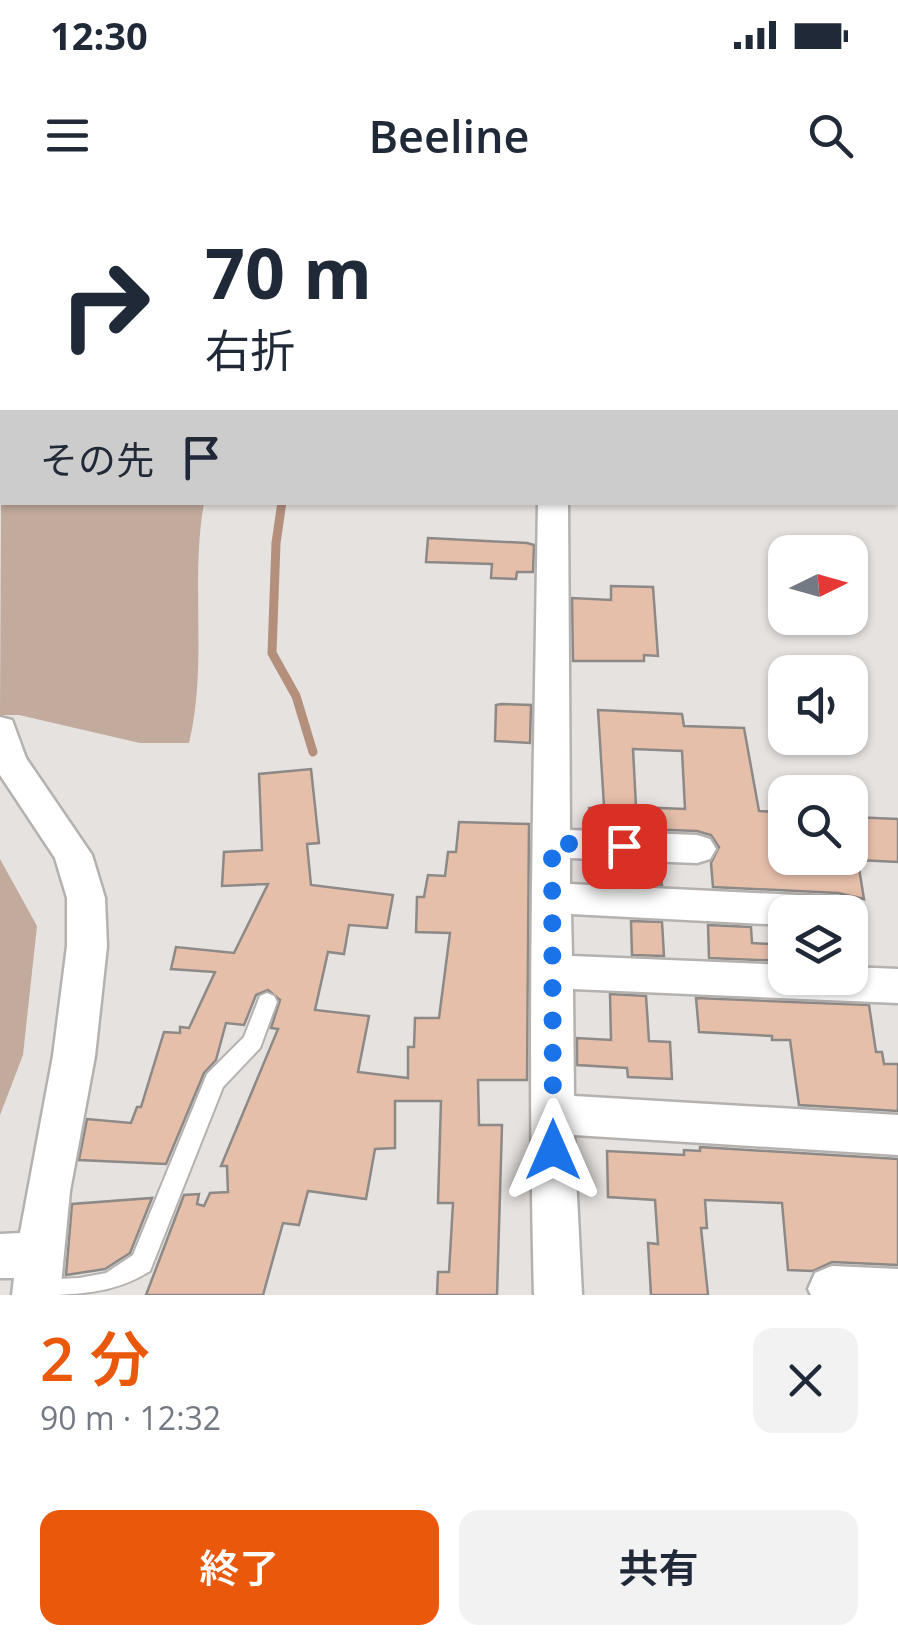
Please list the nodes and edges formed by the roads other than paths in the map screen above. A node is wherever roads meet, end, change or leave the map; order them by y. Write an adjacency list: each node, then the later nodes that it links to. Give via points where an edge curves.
1 (553, 505): 3 (street)
2 (0, 729): 12 (street, via 10,761 73,855 86,898 74,1056)
3 (552, 843): 4 (street); 5 (street)
4 (697, 849)
5 (551, 898): 6 (street); 7 (street)
6 (768, 909)
7 (553, 972): 8 (street); 10 (street)
8 (898, 986)
9 (266, 1002): 12 (lane, via 253,1042 215,1081 142,1263 106,1288)
10 (552, 1114): 11 (street); 15 (street)
11 (898, 1135)
12 (27, 1274)
13 (832, 1289): 14 (street)
14 (898, 1292)
15 (558, 1295)

